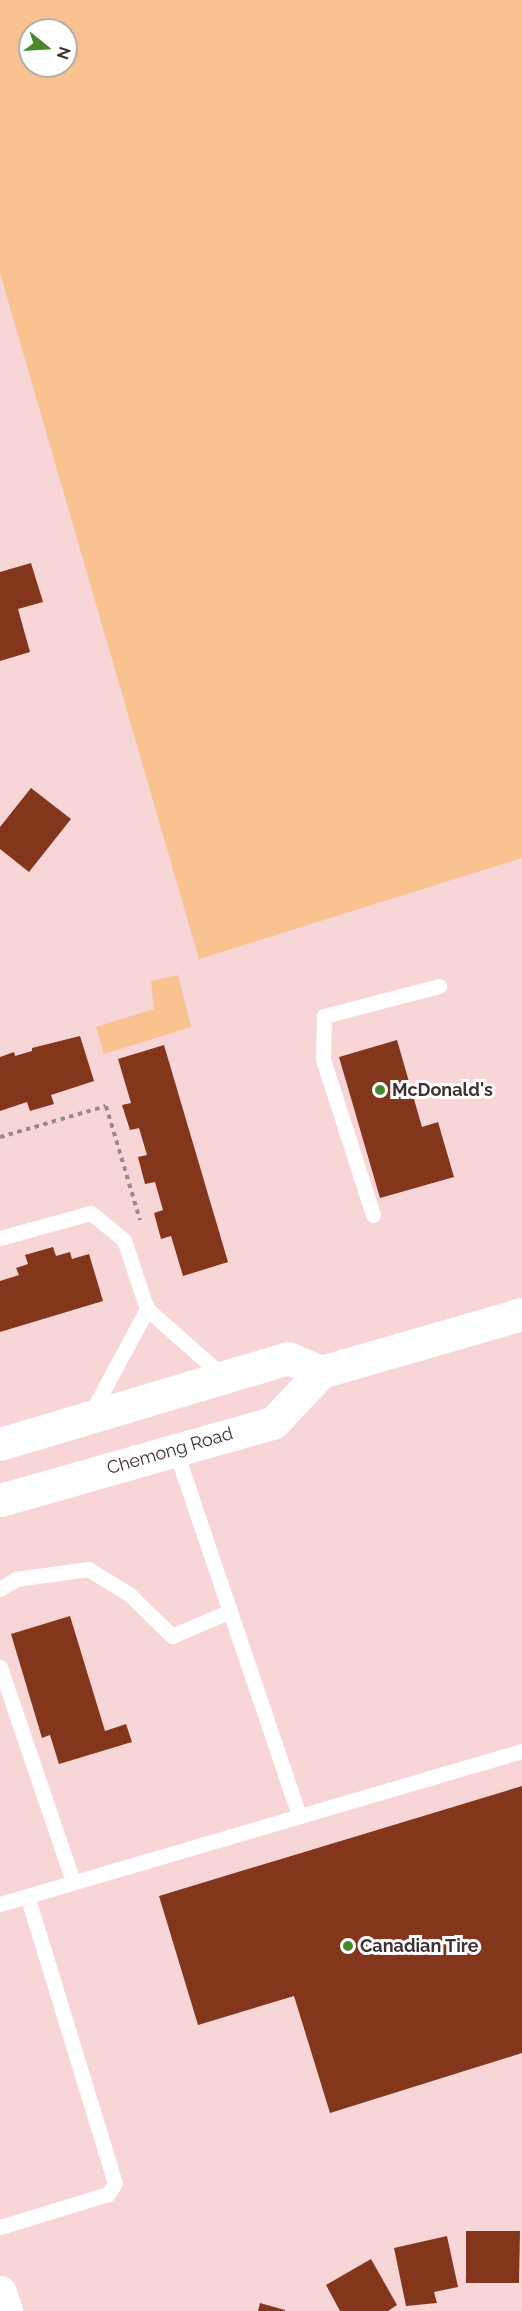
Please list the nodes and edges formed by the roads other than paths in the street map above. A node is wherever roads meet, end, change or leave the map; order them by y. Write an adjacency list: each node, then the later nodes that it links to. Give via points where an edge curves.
1 (439, 986): 2 (lane, via 324,1016 323,1059)
2 (373, 1215)
3 (0, 1238): 4 (lane, via 91,1213 124,1240)
4 (147, 1309): 7 (lane); 8 (lane)
5 (522, 1314): 6 (main road)
6 (321, 1372): 7 (main road, via 288,1358); 10 (main road, Chemong Road, via 273,1423)
7 (223, 1376): 8 (main road)
8 (88, 1418): 9 (main road)
9 (0, 1444)
10 (175, 1449): 11 (main road, Chemong Road); 13 (lane)
11 (0, 1500)
12 (0, 1589): 13 (lane, via 16,1579 88,1569 129,1594 172,1636)
13 (228, 1612): 16 (lane)
14 (0, 1667): 17 (lane)
15 (522, 1751): 16 (lane)
16 (299, 1815): 17 (lane)
17 (73, 1882): 18 (lane)
18 (27, 1896): 19 (lane); 20 (lane, via 115,2183 108,2194)
19 (0, 1904)
20 (0, 2227)
21 (0, 2292): 22 (main road)
22 (6, 2311)

